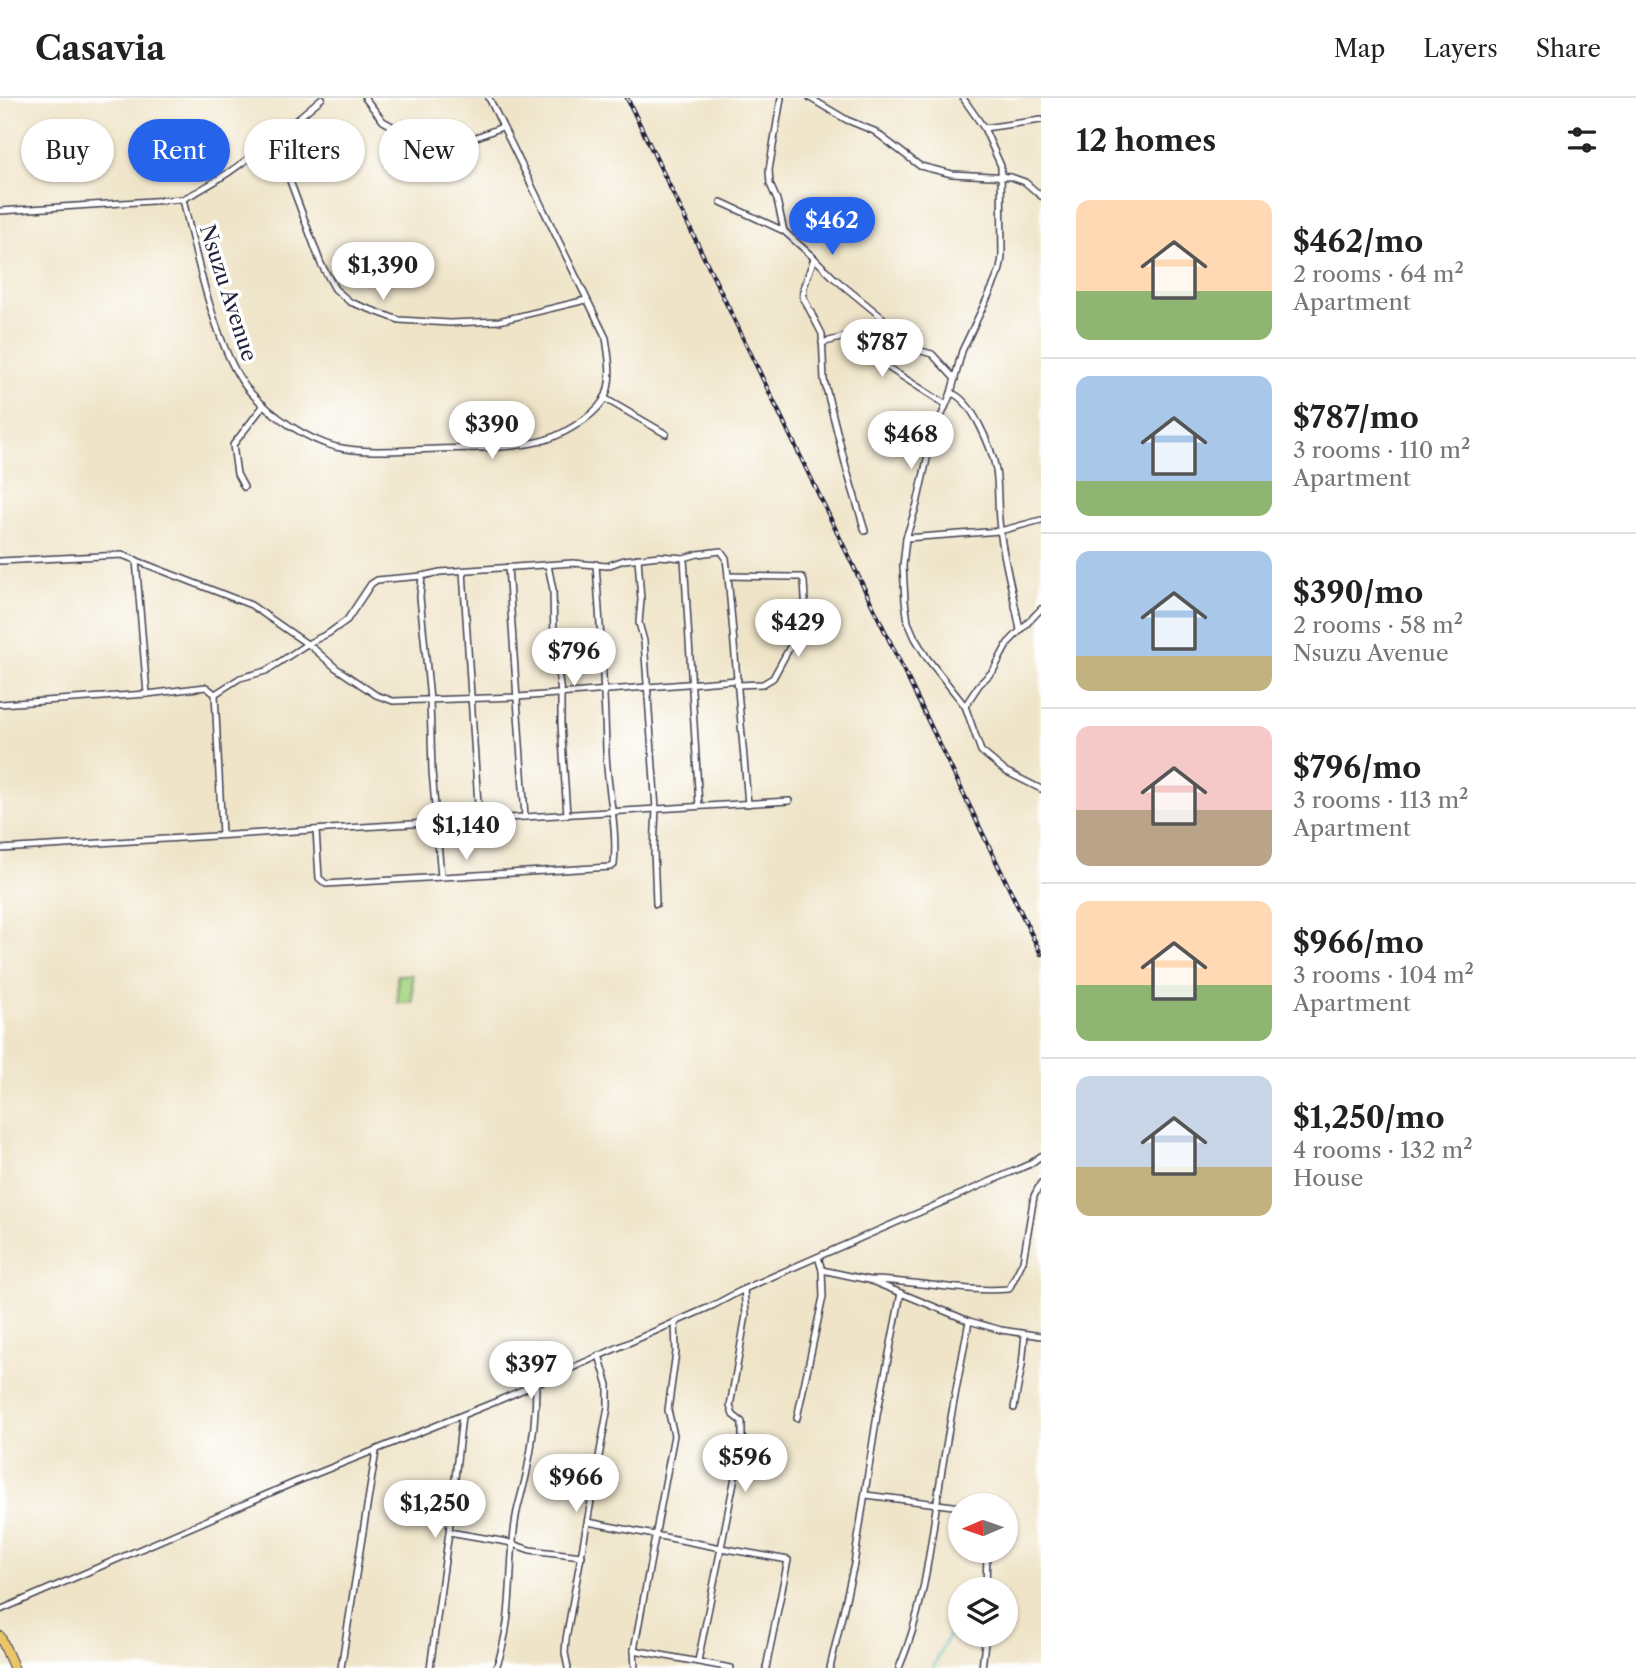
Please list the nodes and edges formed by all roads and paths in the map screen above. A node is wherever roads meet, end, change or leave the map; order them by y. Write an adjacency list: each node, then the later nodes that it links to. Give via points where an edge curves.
1 (322, 98): 7 (street)
2 (365, 98): 9 (street, via 392,127 444,143 464,142)
3 (489, 98): 9 (street)
4 (781, 98): 18 (street, via 769,170)
5 (810, 98): 12 (street, via 874,131 920,166)
6 (963, 98): 10 (street)
7 (297, 119)
8 (1041, 120): 10 (street)
9 (502, 127): 20 (street)
10 (984, 128): 12 (street, via 996,151)
11 (244, 160): 15 (street)
12 (1002, 178): 14 (street, via 1024,182); 22 (street, via 1000,269 967,340)
13 (290, 182): 20 (street, via 321,264 335,289 350,302 399,320 450,323 499,321)
14 (1041, 195)
15 (183, 200): 17 (street); 26 (street, Nsuzu Avenue, via 230,362)
16 (721, 202): 18 (street)
17 (0, 211)
18 (784, 231): 19 (street)
19 (814, 258): 21 (street, via 803,297 819,326); 22 (street, via 895,328 907,344 932,355)
20 (586, 300): 24 (street, via 606,338 610,368)
21 (822, 343): 25 (street, via 844,337 855,340 884,365); 30 (street, via 824,380)
22 (955, 379): 23 (street)
23 (951, 393): 25 (street); 31 (street, via 960,397 975,418 991,453)
24 (604, 398): 26 (street, Nsuzu Avenue, via 595,411 539,442 384,451 336,447 304,434); 27 (street)
25 (945, 404): 32 (street)
26 (264, 405): 28 (street, via 233,445)
27 (666, 434)
28 (244, 487)
29 (1041, 520): 31 (street)
30 (865, 531)
31 (1000, 531): 32 (street); 44 (street)
32 (906, 538): 57 (street, via 903,566 908,622 927,658)
33 (638, 558): 34 (street); 37 (street); 48 (street, via 639,623)
34 (684, 558): 42 (street, via 721,551); 46 (street)
35 (0, 561): 36 (street, via 122,555)
36 (136, 561): 45 (street, via 242,600); 51 (street)
37 (596, 564): 38 (street); 49 (street)
38 (548, 565): 39 (street); 50 (street)
39 (508, 567): 40 (street); 53 (street)
40 (463, 571): 41 (street); 54 (street)
41 (422, 576): 45 (street, via 371,583 347,620); 55 (street)
42 (728, 576): 47 (street); 47 (street, via 802,577 804,582 807,629 791,645 773,678 763,684)
43 (1041, 609): 44 (street)
44 (1020, 630): 57 (street)
45 (307, 643): 52 (street, via 265,671 240,678); 55 (street, via 336,668 386,699)
46 (693, 682): 47 (street); 48 (street); 61 (street)
47 (738, 682): 60 (street)
48 (648, 686): 49 (street); 62 (street)
49 (606, 689): 50 (street); 63 (street, via 606,754)
50 (561, 693): 53 (street); 64 (street)
51 (147, 694): 52 (street, via 206,687); 56 (street)
52 (215, 694): 69 (street)
53 (518, 697): 54 (street); 65 (street)
54 (472, 699): 55 (street); 66 (street)
55 (430, 700): 67 (street)
56 (0, 704)
57 (965, 706): 58 (street, via 981,751 1005,771)
58 (1041, 789)
59 (789, 801): 60 (street)
60 (748, 804): 61 (street)
61 (699, 807): 62 (street)
62 (656, 809): 63 (street); 72 (street)
63 (613, 812): 64 (street); 71 (street, via 615,861 611,867)
64 (567, 815): 65 (street)
65 (525, 817): 66 (street)
66 (479, 820): 67 (street)
67 (436, 823): 68 (street); 71 (street)
68 (316, 830): 69 (street); 71 (street, via 322,883)
69 (222, 835): 70 (street)
70 (0, 849)
71 (441, 877)
72 (656, 904)
73 (1041, 1157): 75 (street)
74 (1041, 1184): 77 (street, via 1034,1196 1023,1261 1009,1289)
75 (818, 1257): 76 (street); 78 (street)
76 (822, 1270): 77 (street); 88 (street, via 822,1297)
77 (869, 1280): 79 (street)
78 (744, 1289): 81 (street); 97 (street, via 747,1315 730,1406 742,1422 742,1441)
79 (901, 1293): 80 (street); 90 (street)
80 (969, 1321): 82 (street); 91 (street)
81 (675, 1322): 84 (street); 95 (street, via 668,1410 674,1435)
82 (1025, 1334): 83 (street); 86 (street)
83 (1041, 1336)
84 (599, 1355): 85 (street); 93 (street, via 608,1385 608,1407)
85 (536, 1384): 87 (street); 96 (street, via 536,1418 516,1512)
86 (1014, 1408)
87 (462, 1416): 89 (street); 94 (street)
88 (797, 1418)
89 (376, 1451): 99 (street); 105 (street)
90 (866, 1495): 91 (street); 112 (street)
91 (937, 1503): 92 (street); 113 (street, via 921,1598)
92 (948, 1505)
93 (588, 1522): 95 (street); 98 (street)
94 (449, 1532): 96 (street); 106 (street)
95 (654, 1535): 97 (street); 102 (street)
96 (514, 1545): 98 (street); 107 (street, via 508,1625)
97 (721, 1548): 103 (street); 111 (street, via 788,1560)
98 (582, 1556): 108 (street, via 566,1639)
99 (0, 1610)
100 (0, 1636): 104 (main road)
101 (984, 1647): 114 (street)
102 (634, 1650): 103 (street); 109 (street)
103 (698, 1661): 110 (street)
104 (14, 1668)
105 (341, 1668)
106 (430, 1668)
107 (496, 1668)
108 (568, 1668)
109 (635, 1668)
110 (731, 1668)
111 (766, 1668)
112 (830, 1668)
113 (899, 1668)
114 (982, 1668)

